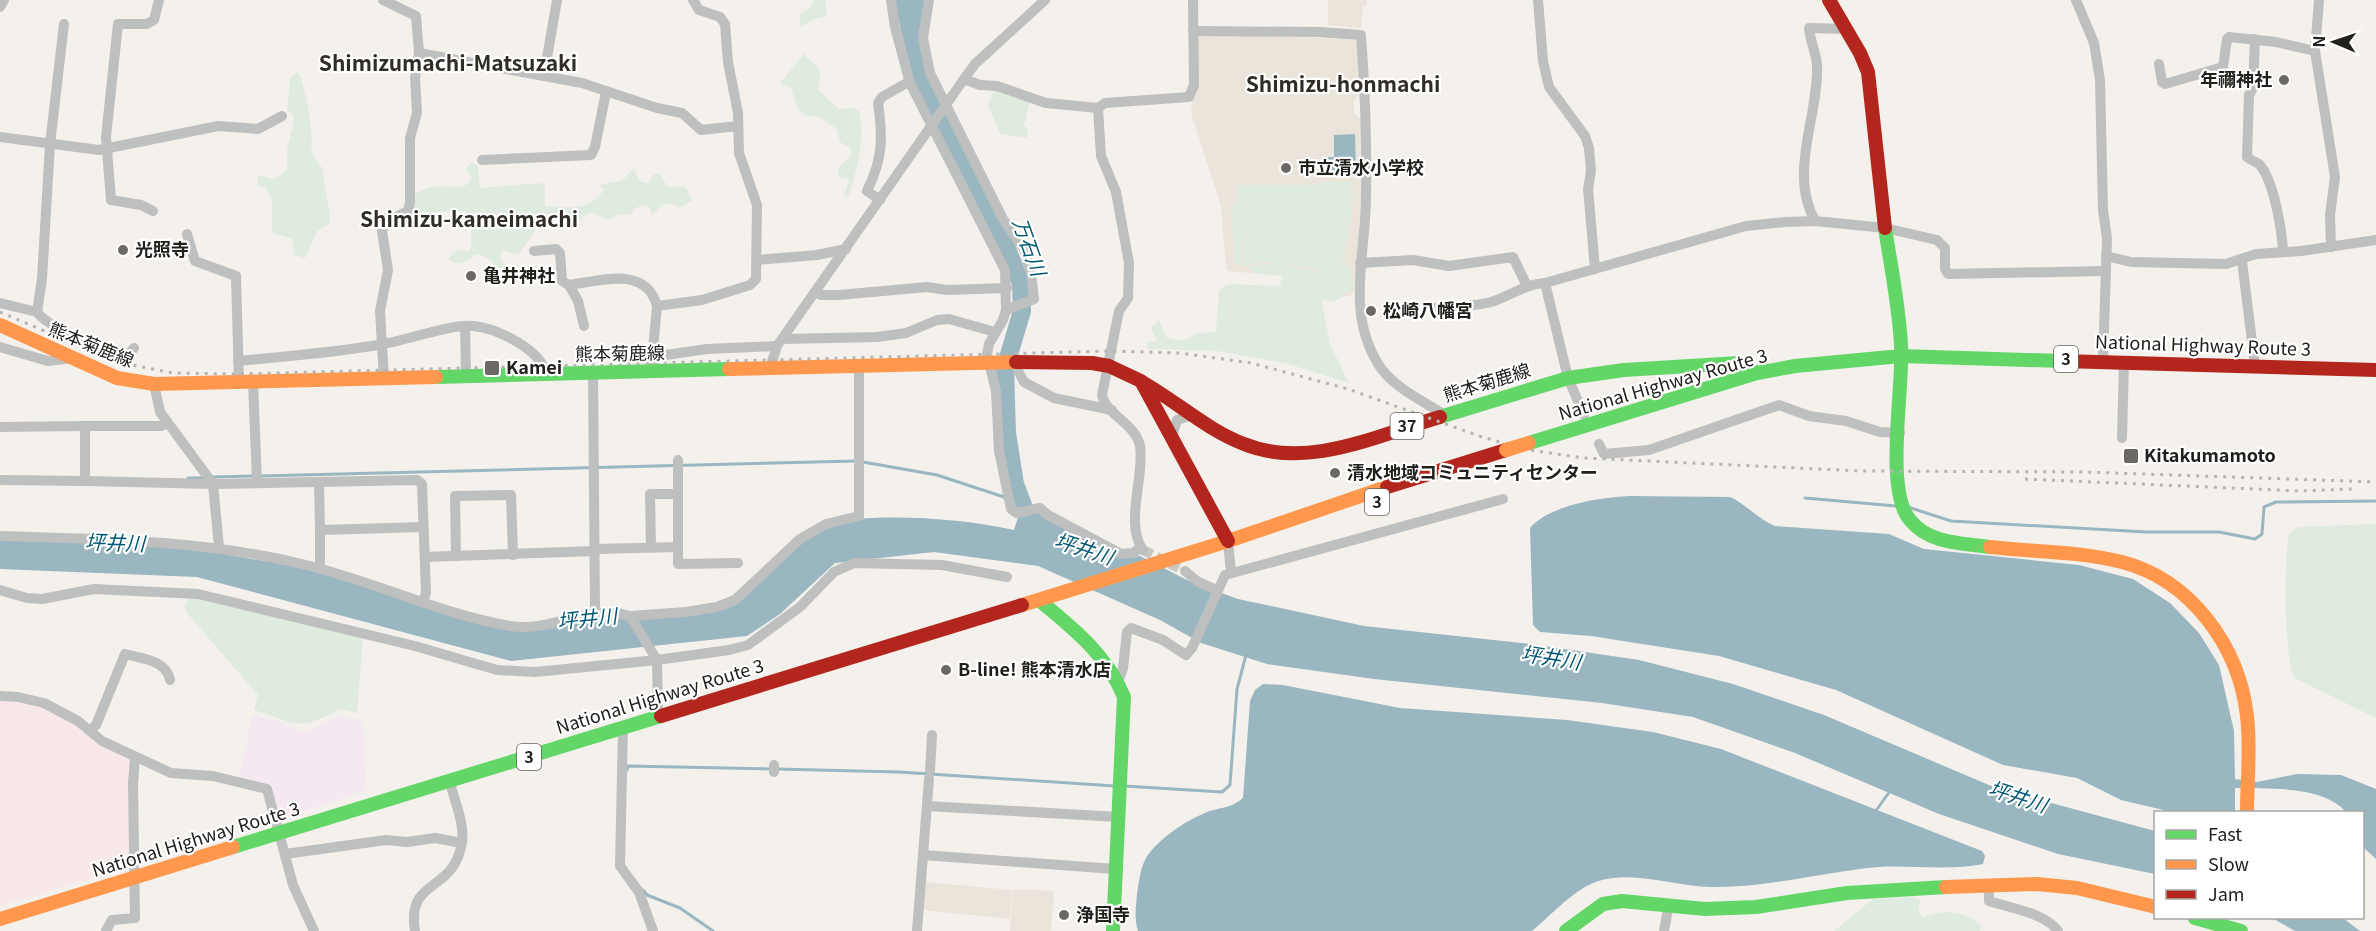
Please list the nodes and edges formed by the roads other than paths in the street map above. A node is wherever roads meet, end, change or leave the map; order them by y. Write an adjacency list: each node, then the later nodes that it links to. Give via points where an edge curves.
1 (4, 0): 14 (street)
2 (159, 0): 33 (street, via 154,20 147,24 118,24)
3 (557, 0): 22 (street)
4 (693, 0): 30 (street, via 699,10 720,17 725,24)
5 (891, 0): 24 (street)
6 (929, 0): 26 (street, via 923,49)
7 (1045, 0): 23 (street, via 975,64)
8 (1193, 0): 17 (street)
9 (1538, 0): 49 (street, via 1549,87 1585,136 1589,148 1588,189)
10 (1829, 0): 16 (main road)
11 (2076, 0): 45 (street, via 2098,56)
12 (2319, 0): 19 (street)
13 (386, 1): 20 (street, via 416,16)
14 (0, 7)
15 (64, 24): 32 (street)
16 (1846, 29): 37 (street, via 1809,28 1817,66 1805,177); 38 (main road, via 1867,70 1873,95)
17 (1193, 31): 27 (street, via 1194,85 1189,97 1105,103); 48 (street, via 1361,35 1366,200)
18 (2255, 39): 19 (street); 21 (street, via 2227,39 2223,67 2181,81 2162,82); 44 (street, via 2247,157 2260,166 2268,183)
19 (2315, 51): 41 (street, via 2335,177)
20 (419, 53): 22 (street); 66 (street, via 410,202 408,211 386,222 382,231 388,270 380,311)
21 (2159, 64)
22 (544, 75): 25 (street)
23 (964, 79): 26 (street); 27 (street, via 1046,103)
24 (910, 81): 29 (street); 35 (street, via 878,103 883,137 876,172 867,191)
25 (606, 92): 30 (street, via 682,112 701,130); 34 (street, via 591,155)
26 (945, 107): 29 (street); 59 (street, via 1003,219 1028,256 1034,294 1030,301)
27 (1098, 108): 77 (street, via 1101,156 1116,192 1129,263 1130,291 1119,311)
28 (282, 116): 33 (street, via 258,129 218,126)
29 (932, 124): 35 (street); 54 (street, via 999,254)
30 (738, 126): 46 (street, via 744,172 756,205)
31 (0, 137): 32 (street)
32 (50, 144): 33 (street); 60 (street)
33 (106, 148): 36 (street, via 111,200)
34 (482, 160)
35 (880, 201): 42 (street)
36 (153, 211)
37 (1815, 221): 38 (street); 49 (street, via 1746,226)
38 (1885, 228): 50 (street, via 1937,240 1945,249 1948,274); 74 (main road)
39 (187, 234): 70 (street, via 195,261 236,276)
40 (2376, 240): 41 (street)
41 (2331, 247): 44 (street)
42 (846, 249): 46 (street); 55 (street)
43 (534, 251): 52 (street, via 556,249 560,253 562,281)
44 (2283, 252): 47 (street, via 2256,254)
45 (2106, 256): 47 (street, via 2131,262); 50 (street)
46 (757, 260): 57 (street, via 756,279 750,285 702,300)
47 (2242, 261): 78 (street)
48 (1360, 263): 53 (street, via 1413,260 1449,266 1513,257); 95 (street, via 1360,312 1377,363 1404,389)
49 (1596, 269): 51 (street)
50 (2104, 271): 72 (street)
51 (1545, 283): 53 (street); 86 (street)
52 (569, 285): 57 (street, via 609,279 640,281); 63 (street)
53 (1527, 286): 58 (street, via 1474,306)
54 (1007, 288): 55 (street, via 927,287 839,295); 59 (street)
55 (815, 292): 65 (street)
56 (0, 303): 60 (street)
57 (657, 306): 75 (street)
58 (1434, 308)
59 (1009, 309): 64 (street)
60 (37, 312): 68 (street, via 41,318 114,350 129,354)
61 (0, 325): 69 (main road, 熊本菊鹿線 / 37)
62 (465, 326): 66 (street); 84 (street, via 493,330 512,339 545,366); 85 (street)
63 (584, 326)
64 (995, 332): 65 (street, via 949,319 900,334); 73 (street, via 989,344)
65 (780, 342): 75 (street, via 707,349); 80 (street)
66 (382, 345): 70 (street); 87 (street)
67 (0, 347): 69 (street, via 48,361)
68 (134, 348)
69 (72, 358): 92 (main road, 熊本菊鹿線 / 37, via 117,378)
70 (238, 361): 90 (street)
71 (1013, 361): 73 (main road, 熊本菊鹿線 / 37); 77 (main road, 熊本菊鹿線 / 37, via 1075,361); 93 (street, via 1024,382 1054,398)
72 (2103, 361): 74 (main road, National Highway Route 3 / 3); 79 (main road, National Highway Route 3 / 3)
73 (991, 362): 76 (main road, 熊本菊鹿線 / 37); 93 (street, via 1002,469 1010,505 1017,513 1040,508 1121,554 1134,553 1142,548 1136,534 1140,446)
74 (1902, 362): 79 (main road, National Highway Route 3 / 3); 83 (main road, National Highway Route 3 / 3, via 1807,364); 100 (main road); 104 (main road, National Highway Route 3 / 3, via 1761,385 1546,448)
75 (652, 364): 80 (main road, 熊本菊鹿線 / 37); 82 (main road, 熊本菊鹿線 / 37)
76 (859, 365): 80 (main road, 熊本菊鹿線 / 37); 134 (street, via 859,516 826,524 800,539 735,600 717,607)
77 (1109, 366): 89 (main road, 熊本菊鹿線 / 37); 93 (street, via 1102,395 1103,402)
78 (2255, 366): 79 (main road, National Highway Route 3 / 3); 81 (main road, National Highway Route 3 / 3)
79 (2124, 367): 88 (main road, National Highway Route 3 / 3); 102 (street)
80 (770, 368)
81 (2376, 370)
82 (593, 372): 84 (main road, 熊本菊鹿線 / 37); 120 (street)
83 (1757, 373): 86 (main road, 熊本菊鹿線 / 37, via 1739,363 1624,370); 104 (main road, National Highway Route 3 / 3)
84 (546, 374): 85 (main road, 熊本菊鹿線 / 37)
85 (466, 376): 87 (main road, 熊本菊鹿線 / 37)
86 (1568, 378): 95 (main road, 熊本菊鹿線 / 37); 96 (street)
87 (384, 379): 91 (main road, 熊本菊鹿線 / 37)
88 (2376, 380)
89 (1141, 381): 94 (main road, 熊本菊鹿線 / 37); 101 (main road)
90 (239, 382): 91 (main road, 熊本菊鹿線 / 37); 92 (main road, 熊本菊鹿線 / 37)
91 (253, 382): 108 (street)
92 (154, 384): 97 (street, via 160,412)
93 (1112, 410)
94 (1192, 415): 95 (main road, 熊本菊鹿線 / 37, via 1231,440 1280,455 1320,453); 101 (street, via 1177,420)
95 (1445, 415)
96 (1584, 415)
97 (167, 423): 98 (street); 110 (street)
98 (85, 426): 99 (street); 107 (street)
99 (0, 427)
100 (1900, 433): 103 (street, via 1809,416 1779,405 1649,450 1604,454); 146 (main road, via 1901,504 1924,534 1953,543 2100,558 2140,568 2190,600 2213,624 2240,676 2248,727)
101 (1172, 436): 116 (main road)
102 (2122, 438)
103 (1599, 444)
104 (1526, 449): 116 (main road, National Highway Route 3 / 3, via 1304,524); 116 (main road, National Highway Route 3 / 3, bridge, via 1506,450 1273,523)
105 (678, 460): 111 (street)
106 (0, 480): 107 (street)
107 (85, 481): 110 (street)
108 (257, 482): 109 (street); 110 (street)
109 (319, 482): 113 (street, via 417,480 422,484); 114 (street)
110 (213, 484): 117 (street)
111 (678, 494): 118 (street, via 650,494); 119 (street)
112 (1503, 499): 127 (street)
113 (423, 527): 114 (street); 123 (street)
114 (320, 530): 125 (street)
115 (0, 536): 117 (street)
116 (1228, 541): 127 (street); 131 (main road, National Highway Route 3 / 3)
117 (219, 547): 125 (street)
118 (651, 547): 119 (street); 120 (street)
119 (678, 547): 124 (street, via 678,564)
120 (596, 550): 121 (street); 133 (street)
121 (513, 555): 122 (street); 122 (street, via 511,495 455,496)
122 (456, 556): 123 (street)
123 (425, 557): 132 (street)
124 (738, 563)
125 (320, 569): 132 (street)
126 (1185, 571): 130 (street)
127 (1231, 573): 130 (street, via 1225,575)
128 (1006, 577): 135 (street, via 942,565 854,563 834,572 800,607 748,645)
129 (0, 590): 135 (street, via 42,599 94,589 198,594 415,646 497,670 535,672)
130 (1215, 593): 136 (street, via 1186,655 1163,640 1131,628)
131 (1039, 600): 136 (main road, via 1088,644); 139 (main road, National Highway Route 3 / 3)
132 (423, 602): 133 (street, via 513,627 556,623)
133 (595, 611): 134 (street)
134 (632, 618): 135 (street)
135 (656, 656): 139 (street)
136 (1119, 679): 147 (main road, via 1125,713)
137 (170, 680): 141 (street, via 162,664 125,654)
138 (0, 696): 141 (street, via 44,703)
139 (658, 717): 140 (main road, National Highway Route 3 / 3)
140 (622, 728): 144 (main road, National Highway Route 3 / 3); 163 (street, via 620,866 639,892)
141 (90, 731): 143 (street)
142 (932, 735): 145 (street)
143 (135, 757): 148 (street, via 171,773 213,776 267,789); 153 (street)
144 (450, 782): 148 (main road, National Highway Route 3 / 3); 149 (street)
145 (927, 806): 147 (street); 151 (street)
146 (2247, 811)
147 (1118, 817): 152 (main road)
148 (279, 833): 150 (street); 153 (main road, National Highway Route 3 / 3)
149 (462, 843): 150 (street, via 435,838 386,840); 162 (street, via 452,871 425,890 414,904)
150 (285, 854): 161 (street, via 293,885)
151 (923, 855): 152 (street); 164 (street)
152 (1115, 869): 159 (main road)
153 (133, 878): 157 (main road, National Highway Route 3 / 3); 160 (street, via 135,918 112,920)
154 (1989, 885): 155 (main road, via 1847,893 1756,907 1705,909); 156 (main road, via 2077,888); 167 (street, via 1989,901 2042,918)
155 (1669, 904): 165 (main road, via 1603,904); 166 (street)
156 (2154, 907)
157 (0, 919)
158 (2199, 919): 168 (main road)
159 (1113, 928)
160 (106, 931)
161 (314, 931)
162 (415, 931)
163 (652, 931)
164 (917, 931)
165 (1566, 931)
166 (1664, 931)
167 (2058, 931)
168 (2242, 931)

